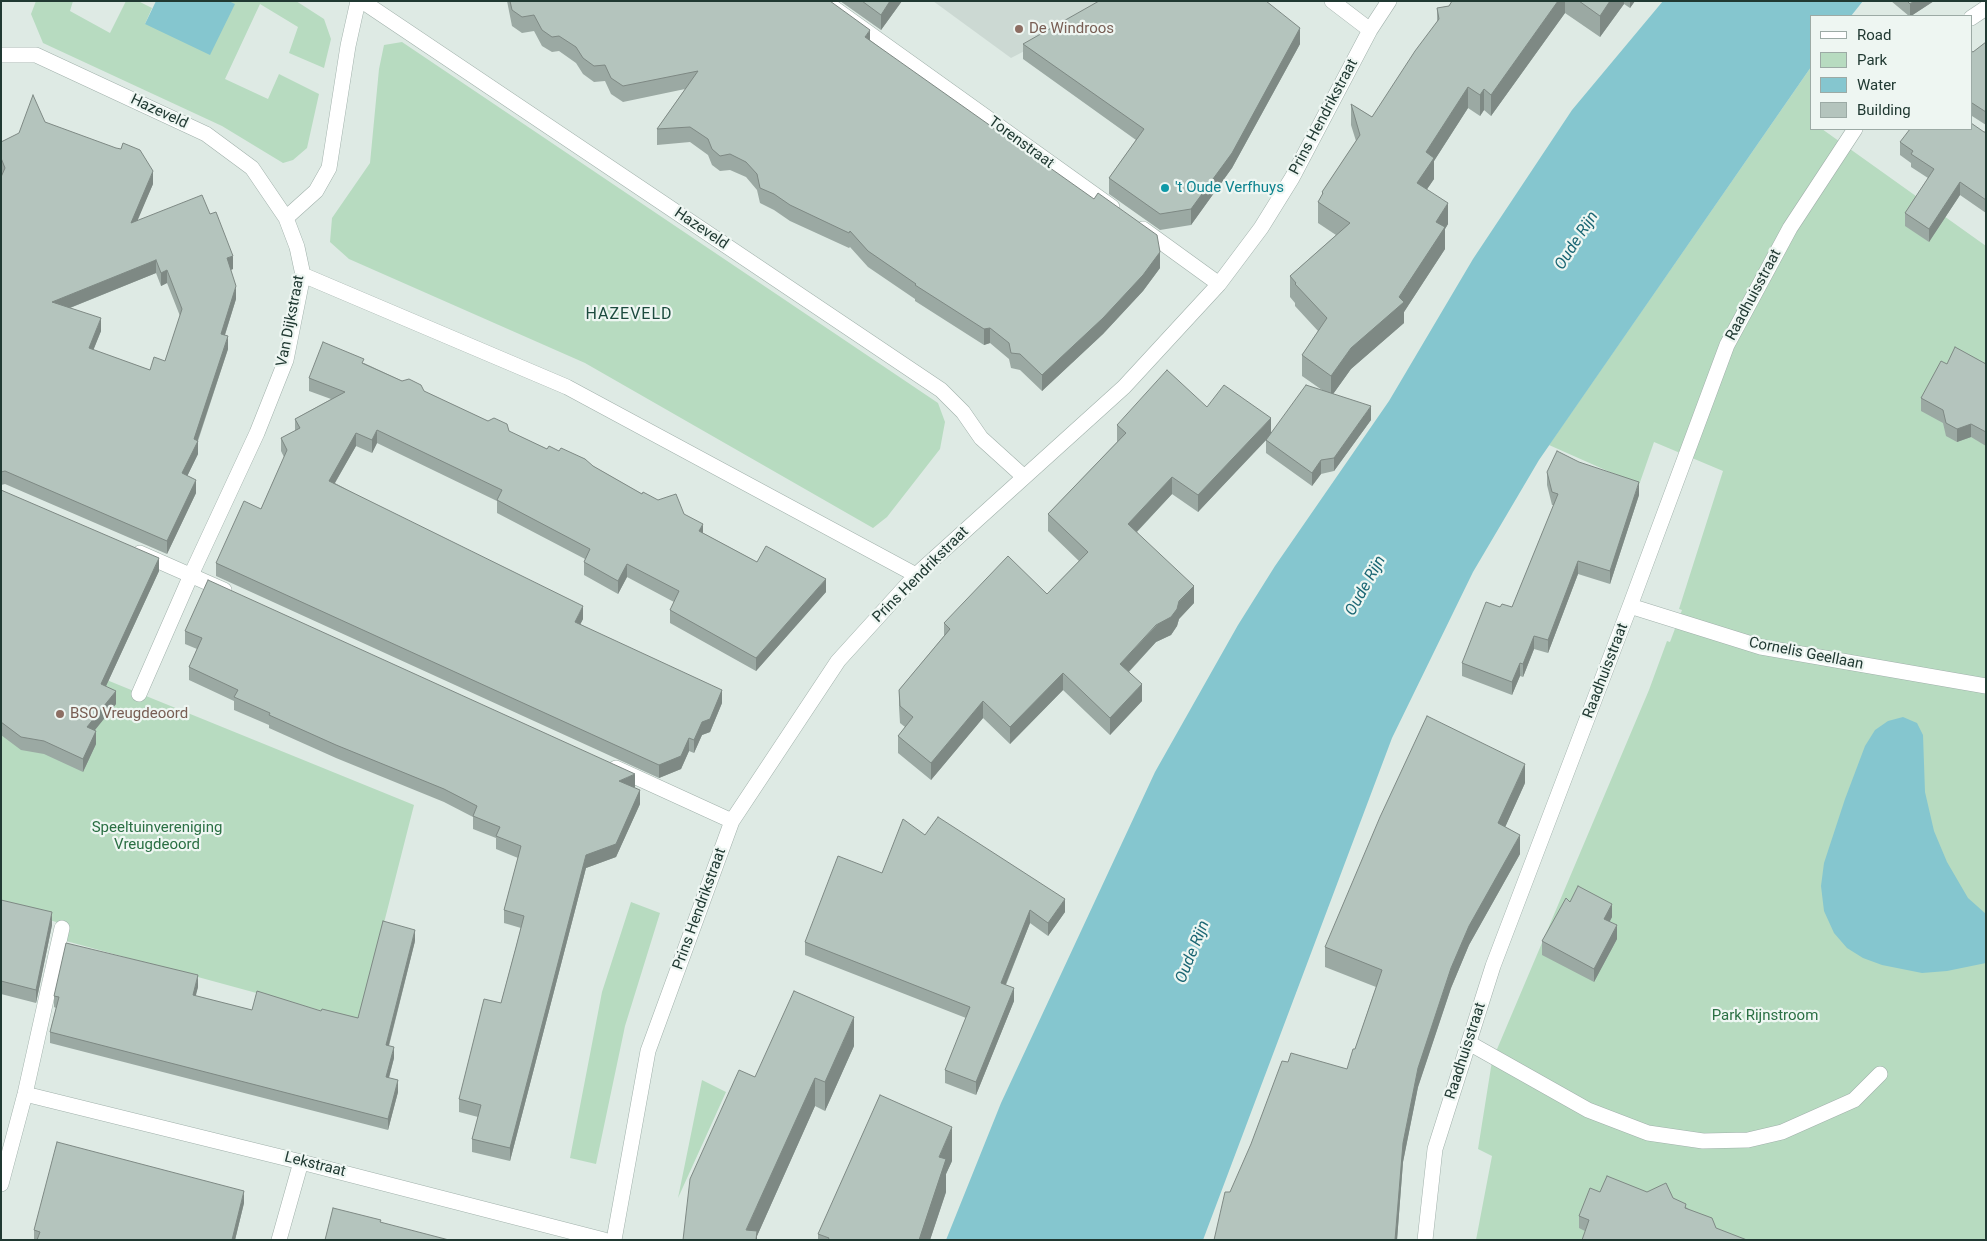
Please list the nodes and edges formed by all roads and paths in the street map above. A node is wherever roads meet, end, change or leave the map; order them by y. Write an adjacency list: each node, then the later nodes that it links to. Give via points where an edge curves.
1 (358, 1): 11 (street, via 329,168 316,191)
2 (362, 1): 14 (street, Hazeveld, via 941,390 963,412 981,438)
3 (824, 1): 13 (street, Torenstraat)
4 (1332, 1): 8 (street)
5 (1389, 1): 8 (street, Prins Hendrikstraat)
6 (1986, 8): 7 (street)
7 (1972, 17)
8 (1370, 30): 13 (street, Prins Hendrikstraat, via 1292,178 1261,228)
9 (1, 55): 11 (street, Hazeveld, via 36,55 206,134 252,168)
10 (1853, 130): 19 (street, Raadhuisstraat, via 1790,228 1727,345)
11 (286, 218): 12 (street, Van Dijkstraat)
12 (303, 275): 16 (street, Van Dijkstraat, via 286,360 257,433); 17 (street, via 566,387)
13 (1219, 284): 14 (street, Prins Hendrikstraat, via 1124,387)
14 (1023, 476): 17 (street, Prins Hendrikstraat)
15 (128, 548): 16 (street)
16 (191, 575): 18 (street); 21 (street, Van Dijkstraat)
17 (916, 575): 23 (street, Prins Hendrikstraat, via 838,661)
18 (236, 595)
19 (1630, 606): 20 (street, Cornelis Geellaan, via 1762,647); 25 (street, Raadhuisstraat, via 1493,966)
20 (1986, 686)
21 (139, 694)
22 (603, 762): 23 (street)
23 (732, 821): 32 (street, Prins Hendrikstraat, via 648,1051)
24 (62, 928): 27 (street)
25 (1469, 1043): 26 (street, via 1588,1110 1648,1133 1703,1141 1748,1140 1782,1132 1854,1100); 33 (street, Raadhuisstraat, via 1434,1149)
26 (1880, 1074)
27 (25, 1094): 28 (street, Lekstraat); 29 (street)
28 (301, 1162): 30 (street); 31 (street, Lekstraat)
29 (1, 1184)
30 (279, 1240)
31 (604, 1240)
32 (614, 1240)
33 (1425, 1240)

